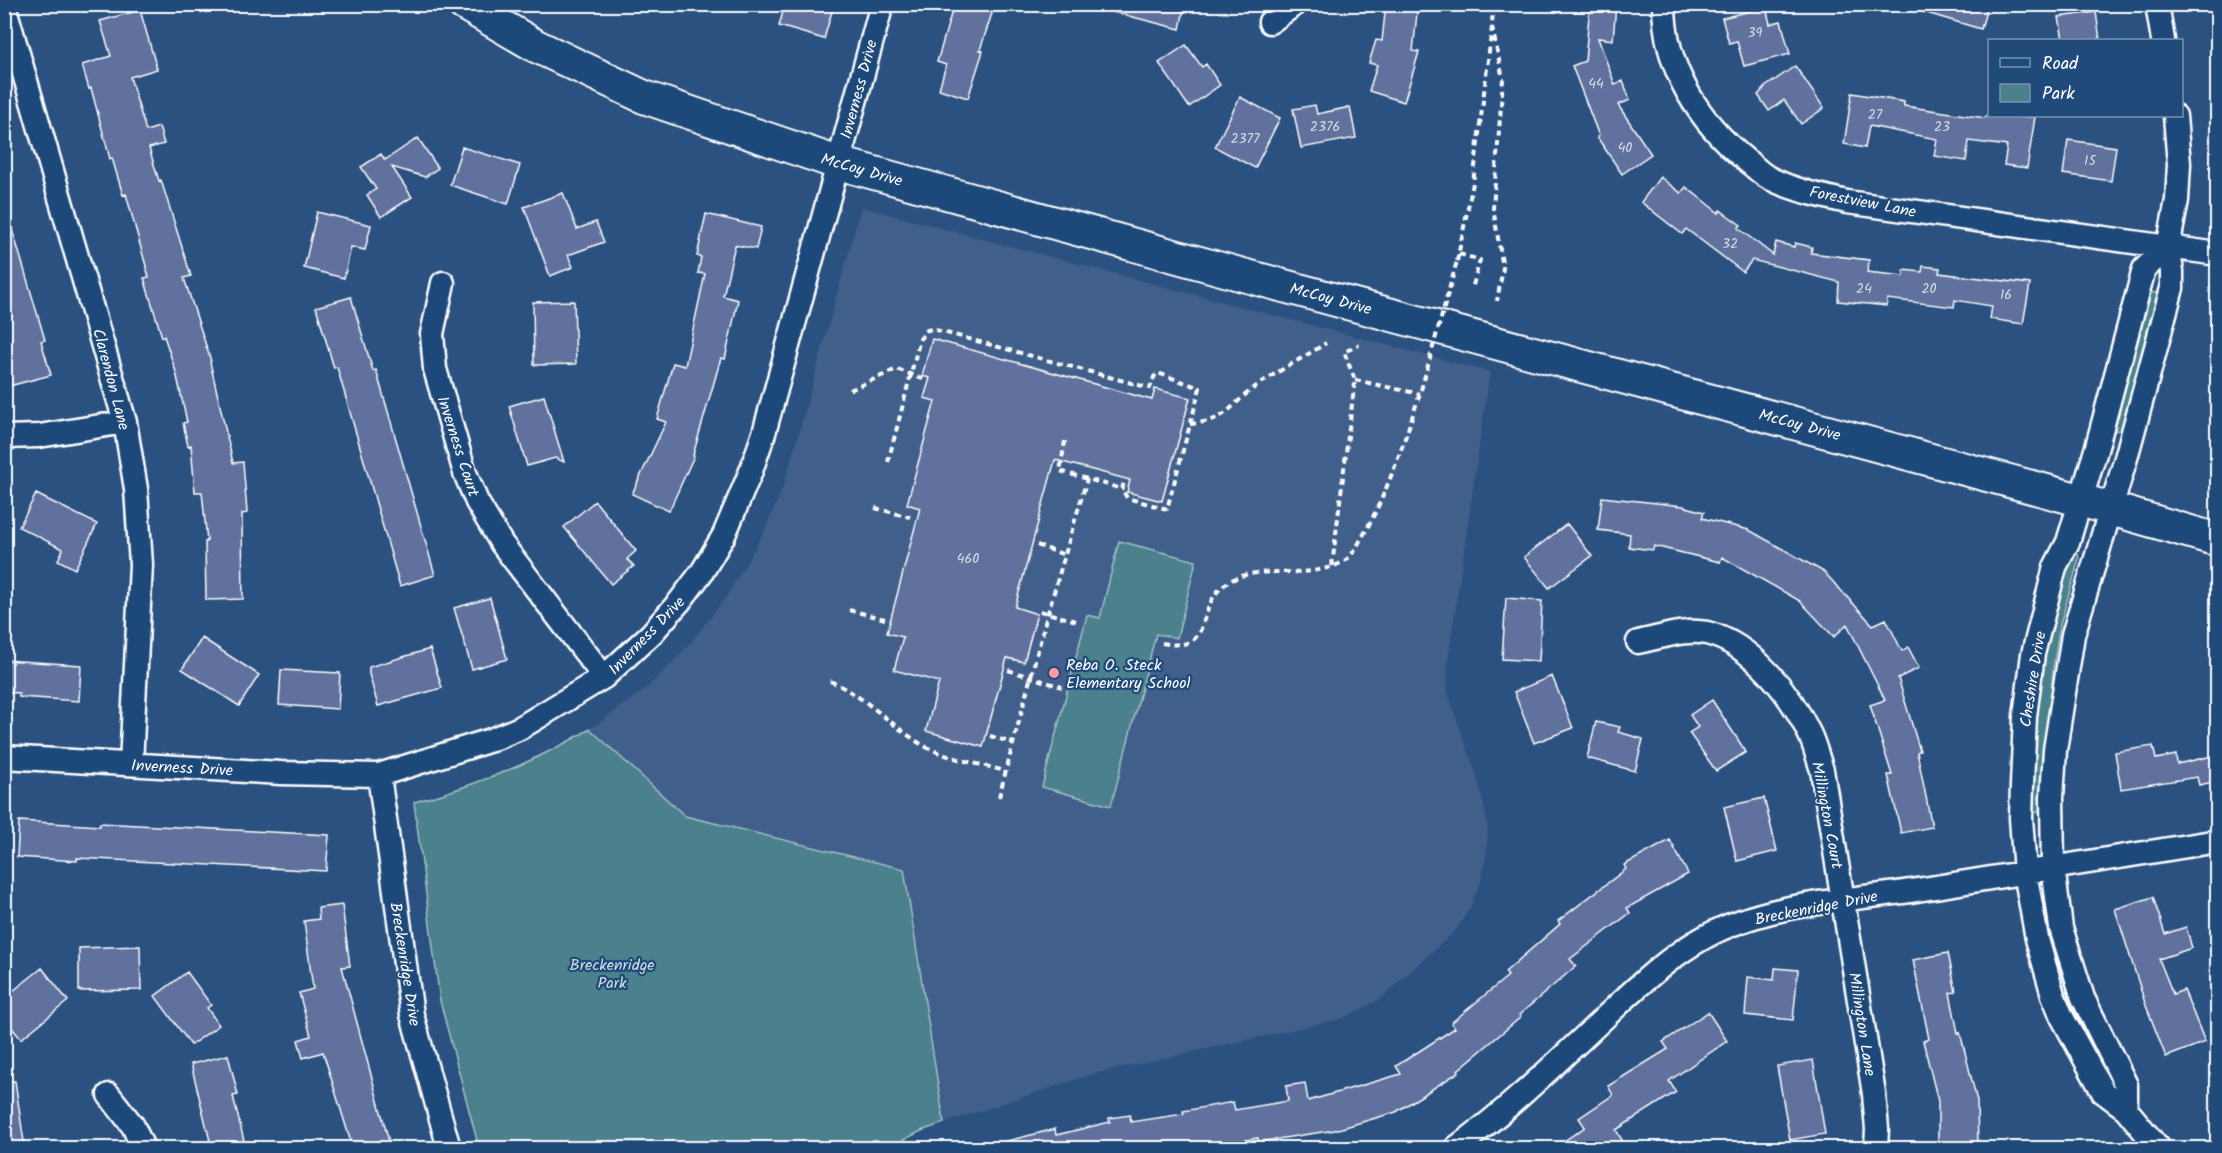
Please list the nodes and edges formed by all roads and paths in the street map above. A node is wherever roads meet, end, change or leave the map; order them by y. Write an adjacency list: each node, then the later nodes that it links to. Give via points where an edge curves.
1 (464, 4): 12 (street, McCoy Drive, via 536,46 644,97)
2 (882, 4): 12 (street, Inverness Drive)
3 (1295, 4): 8 (street)
4 (1493, 4): 9 (path)
5 (1664, 4): 13 (street, Forestview Lane, via 1672,55 1705,121 1729,147 1768,177 1847,202)
6 (2157, 4): 10 (street)
7 (4, 5): 26 (street, Clarendon Lane)
8 (1270, 22)
9 (1492, 27): 14 (path, via 1473,183); 18 (path, via 1503,79 1493,208 1503,268)
10 (2163, 39)
11 (2175, 117): 13 (street, Cheshire Drive, via 2178,191)
12 (838, 164): 34 (street, McCoy Drive); 50 (street, Inverness Drive, via 764,433 724,535 680,601)
13 (2168, 248): 15 (street, Forestview Lane); 34 (street, Cheshire Drive, via 2144,269); 36 (street, Cheshire Drive, via 2172,288)
14 (1459, 254): 17 (path, via 1480,260); 25 (path, bridge)
15 (2217, 254)
16 (443, 283): 50 (street, Inverness Court, via 432,334 435,369 465,473 502,544)
17 (1472, 289)
18 (1497, 301)
19 (1326, 344): 27 (path, via 1250,392 1226,415)
20 (1359, 345): 23 (path, via 1344,352)
21 (910, 373): 22 (path); 24 (path, via 897,369); 27 (path, via 920,339 933,329 1150,388 1158,374 1200,388); 30 (path)
22 (926, 380)
23 (1355, 380): 25 (path); 41 (path)
24 (850, 390)
25 (1421, 392): 41 (path, via 1369,524 1355,550)
26 (125, 422): 28 (street, via 39,436); 57 (street, Clarendon Lane, via 136,489 141,565)
27 (1190, 423): 33 (path, via 1167,509 1127,498)
28 (4, 437)
29 (1065, 441): 31 (path, via 1060,471)
30 (888, 462)
31 (1087, 479): 33 (path); 40 (path)
32 (1124, 483): 33 (path)
33 (1122, 489)
34 (2080, 500): 36 (street, McCoy Drive); 63 (street, Cheshire Drive, via 2068,542 2055,567 2033,654 2022,785)
35 (876, 508): 37 (path)
36 (2112, 509): 38 (street, McCoy Drive); 62 (street, Cheshire Drive, via 2073,635 2062,692 2052,798)
37 (910, 517)
38 (2217, 540)
39 (1037, 545): 40 (path)
40 (1065, 555): 44 (path)
41 (1332, 567): 48 (path, via 1240,575 1210,601 1200,632 1190,644)
42 (849, 610): 45 (path)
43 (1040, 611): 44 (path)
44 (1048, 612): 46 (path); 51 (path)
45 (885, 619)
46 (1080, 622)
47 (1638, 642): 64 (street, Millington Court, via 1681,633 1706,633 1733,644 1767,671 1811,736 1822,770)
48 (1162, 643)
49 (1008, 670): 51 (path)
50 (604, 677): 59 (street, Inverness Drive, via 520,728 457,753)
51 (1030, 677): 53 (path); 55 (path)
52 (830, 681): 58 (path, via 863,699 921,744)
53 (1062, 687)
54 (990, 736): 55 (path)
55 (1013, 743): 58 (path)
56 (4, 757): 57 (street, Inverness Drive)
57 (131, 764): 59 (street, Inverness Drive)
58 (1006, 771): 60 (path)
59 (379, 776): 68 (street, Breckenridge Drive, via 412,1015)
60 (999, 797)
61 (2217, 841): 62 (street, Breckenridge Drive)
62 (2053, 867): 63 (street, Breckenridge Drive); 66 (street, Cheshire Drive, via 2061,928 2072,965 2083,998 2127,1085)
63 (2025, 872): 64 (street, Breckenridge Drive); 66 (street, Cheshire Drive, via 2045,973 2062,1017 2103,1092)
64 (1843, 899): 69 (street, Breckenridge Drive, via 1732,924 1676,954 1512,1104); 70 (street, Millington Lane, via 1874,1094)
65 (109, 1095): 67 (street, via 133,1126)
66 (2126, 1109): 71 (street, Cheshire Drive)
67 (143, 1149)
68 (449, 1149)
69 (1456, 1149)
70 (1876, 1149)
71 (2158, 1149)

